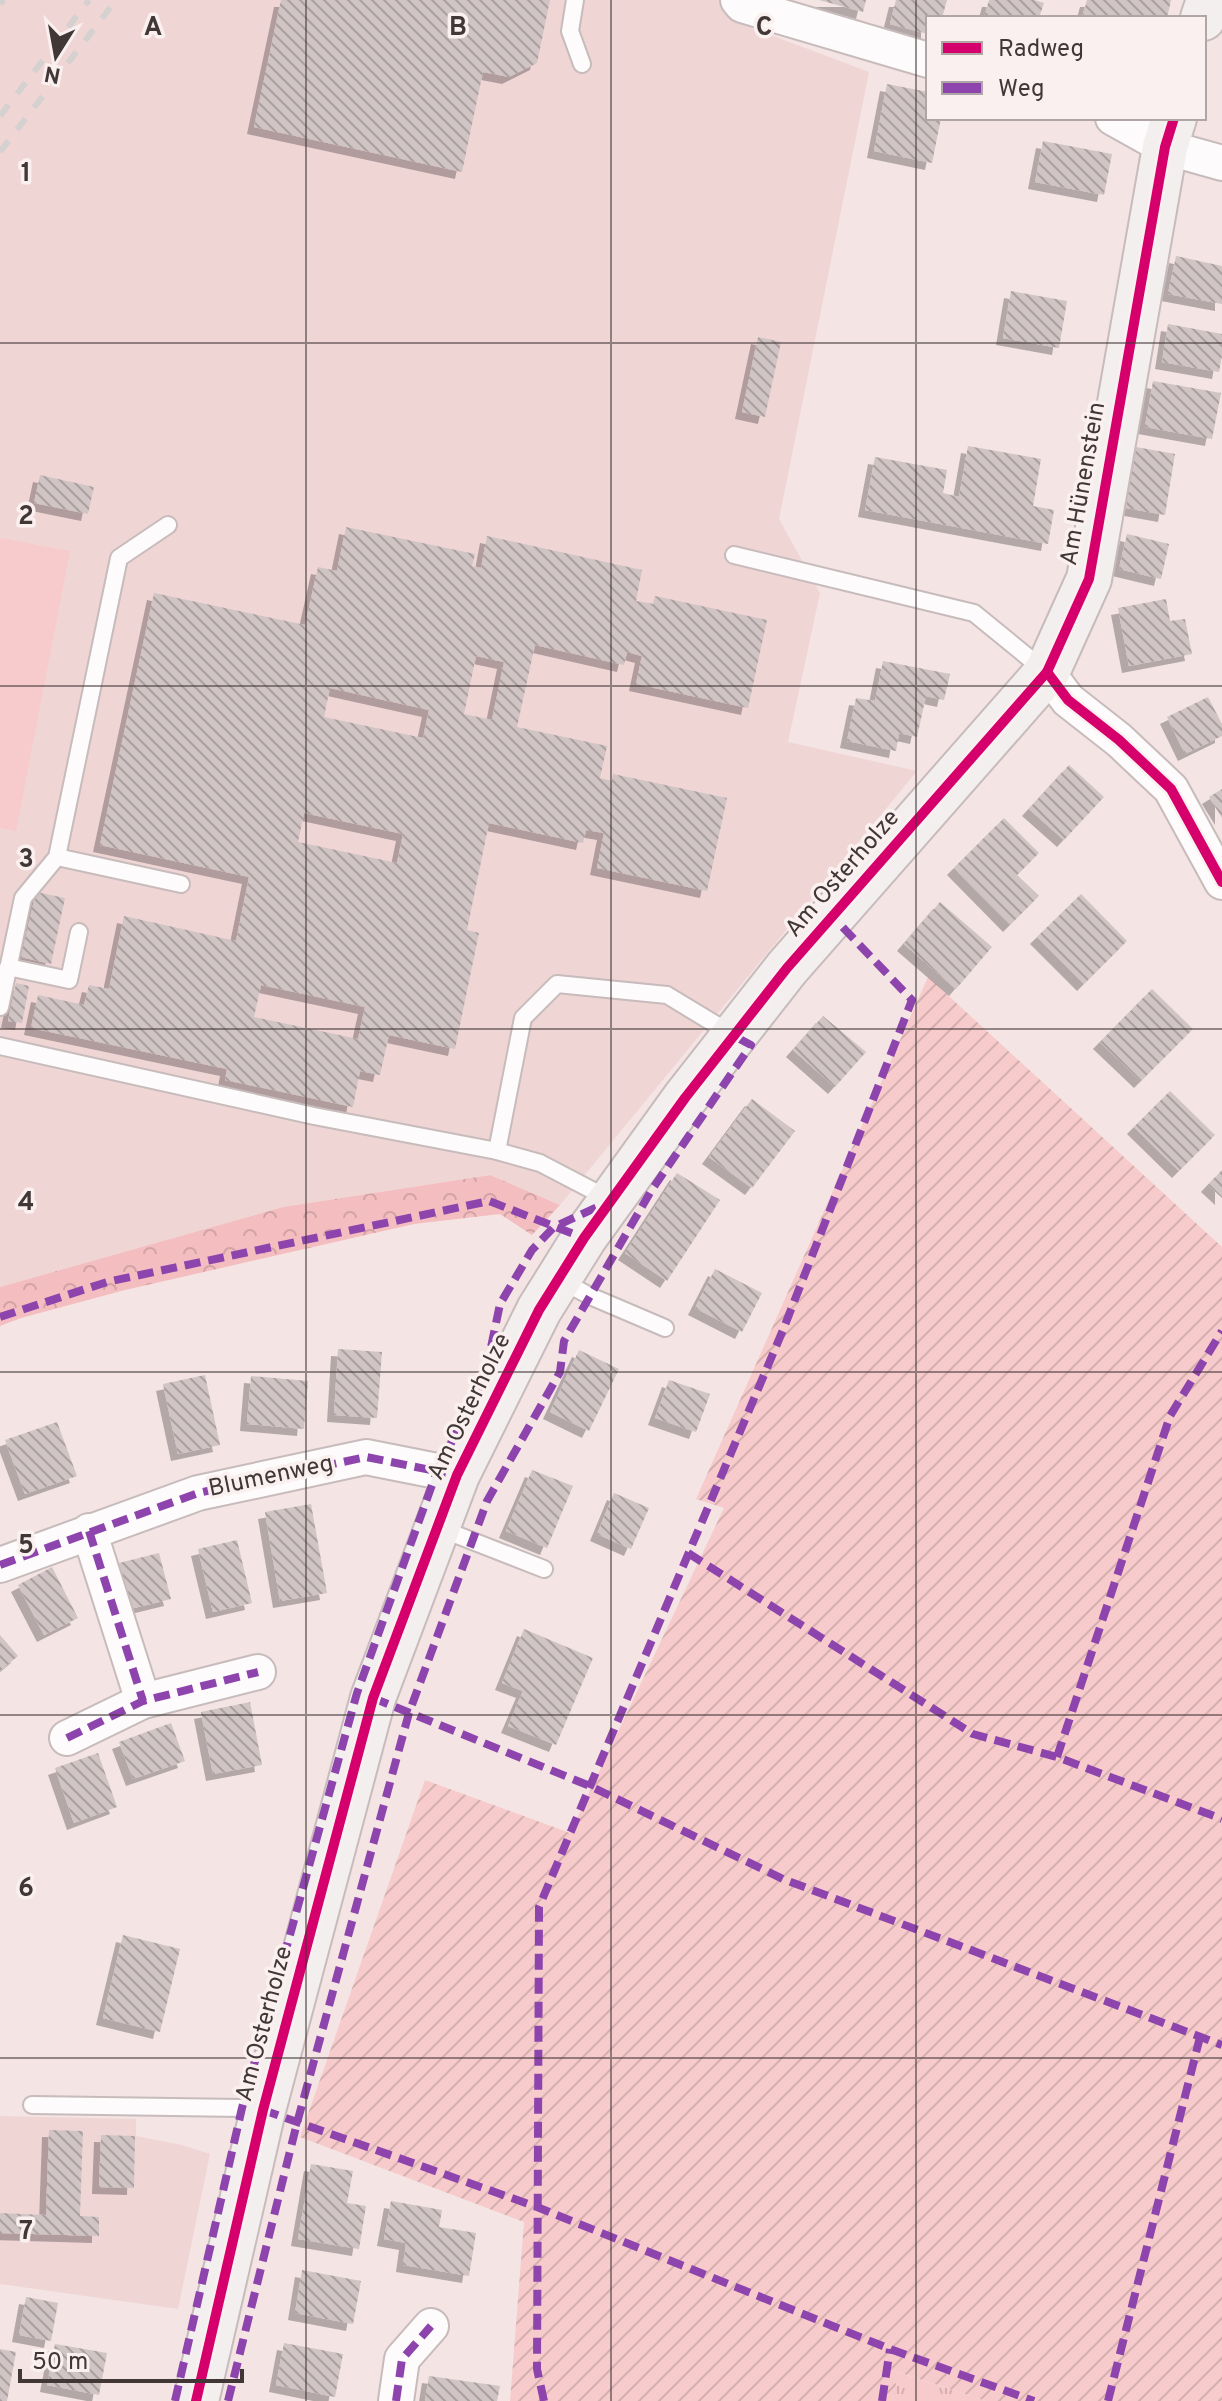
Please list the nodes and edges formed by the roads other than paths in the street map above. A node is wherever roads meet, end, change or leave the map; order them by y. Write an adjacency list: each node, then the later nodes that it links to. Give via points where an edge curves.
1 (575, 0): 4 (lane, via 570,31)
2 (738, 0): 3 (street, via 784,19)
3 (926, 59)
4 (582, 64)
5 (1121, 120): 6 (street)
6 (1170, 132): 7 (street); 10 (street, Am Hünenstein, via 1089,579)
7 (1222, 163)
8 (168, 525): 11 (lane, via 119,558)
9 (734, 555): 10 (lane, via 974,613)
10 (1047, 672): 12 (street, via 1068,700 1171,789); 17 (street, Am Osterholze, via 823,926)
11 (57, 857): 13 (lane); 15 (lane, via 23,898)
12 (1222, 882)
13 (181, 884)
14 (79, 932): 15 (lane, via 69,980)
15 (8, 967): 16 (lane)
16 (0, 1007)
17 (734, 1036): 19 (lane, via 667,995 557,984 523,1018); 20 (street, Am Osterholze)
18 (0, 1046): 19 (lane)
19 (497, 1151): 20 (lane, via 540,1163)
20 (611, 1200): 21 (street, Am Osterholze)
21 (558, 1279): 22 (lane); 23 (street, Am Osterholze)
22 (665, 1328)
23 (457, 1475): 24 (street, Am Osterholze); 25 (street, Blumenweg, via 366,1457 198,1493)
24 (437, 1527): 27 (lane); 32 (street, Am Osterholze, via 373,1698)
25 (89, 1531): 26 (street, Blumenweg); 29 (street)
26 (0, 1565)
27 (544, 1569)
28 (258, 1672): 29 (street)
29 (143, 1701): 30 (street)
30 (67, 1738)
31 (32, 2105): 32 (lane)
32 (263, 2110): 34 (street, Am Osterholze)
33 (431, 2326): 35 (street, via 402,2359)
34 (196, 2401)
35 (396, 2401)

